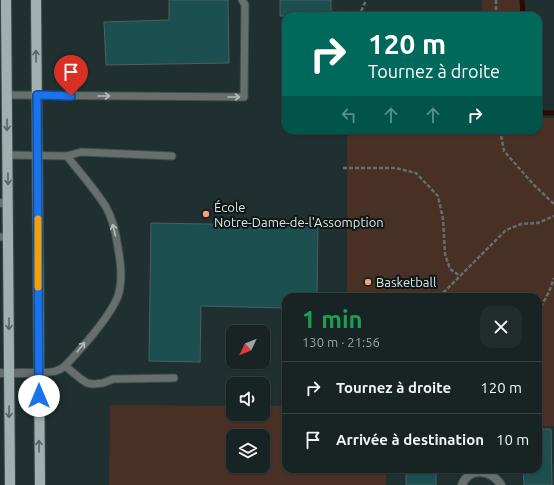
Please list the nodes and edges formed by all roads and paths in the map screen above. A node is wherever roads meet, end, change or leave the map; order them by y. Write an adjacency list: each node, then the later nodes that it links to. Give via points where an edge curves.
1 (6, 0): 8 (main road)
2 (36, 0): 10 (main road, one-way to 2)
3 (242, 0): 10 (lane, one-way to 3, via 244,97 245,4)
4 (366, 0): 6 (path)
5 (496, 0): 7 (path)
6 (361, 12)
7 (496, 12)
8 (3, 68): 9 (main road)
9 (7, 95): 10 (lane); 12 (main road, one-way to 12)
10 (37, 95): 13 (main road)
11 (501, 134): 18 (path, via 504,151)
12 (8, 155): 13 (lane); 17 (main road, one-way to 17)
13 (37, 156): 14 (lane); 29 (main road)
14 (67, 156): 15 (lane, via 81,152); 27 (lane, one-way to 14, via 114,304 121,275 111,217)
15 (172, 156)
16 (343, 168): 21 (path, via 396,168 416,173 438,196 443,219 445,254 450,269)
17 (4, 203): 20 (main road)
18 (554, 204)
19 (554, 216): 21 (path, via 538,223 521,224 506,230)
20 (4, 237): 28 (main road, one-way to 28)
21 (460, 276): 23 (path)
22 (554, 278): 26 (path)
23 (447, 290): 24 (path); 25 (path)
24 (444, 293)
25 (446, 293)
26 (542, 305)
27 (65, 366): 29 (lane, via 59,371); 30 (lane, via 86,383 94,384 103,384 113,379)
28 (4, 373): 29 (street); 33 (main road, one-way to 33)
29 (39, 373): 34 (main road, one-way to 29)
30 (174, 378)
31 (475, 473): 35 (street, via 468,476)
32 (486, 473): 36 (street, via 496,478)
33 (10, 485)
34 (40, 485)
35 (462, 485)
36 (501, 485)

